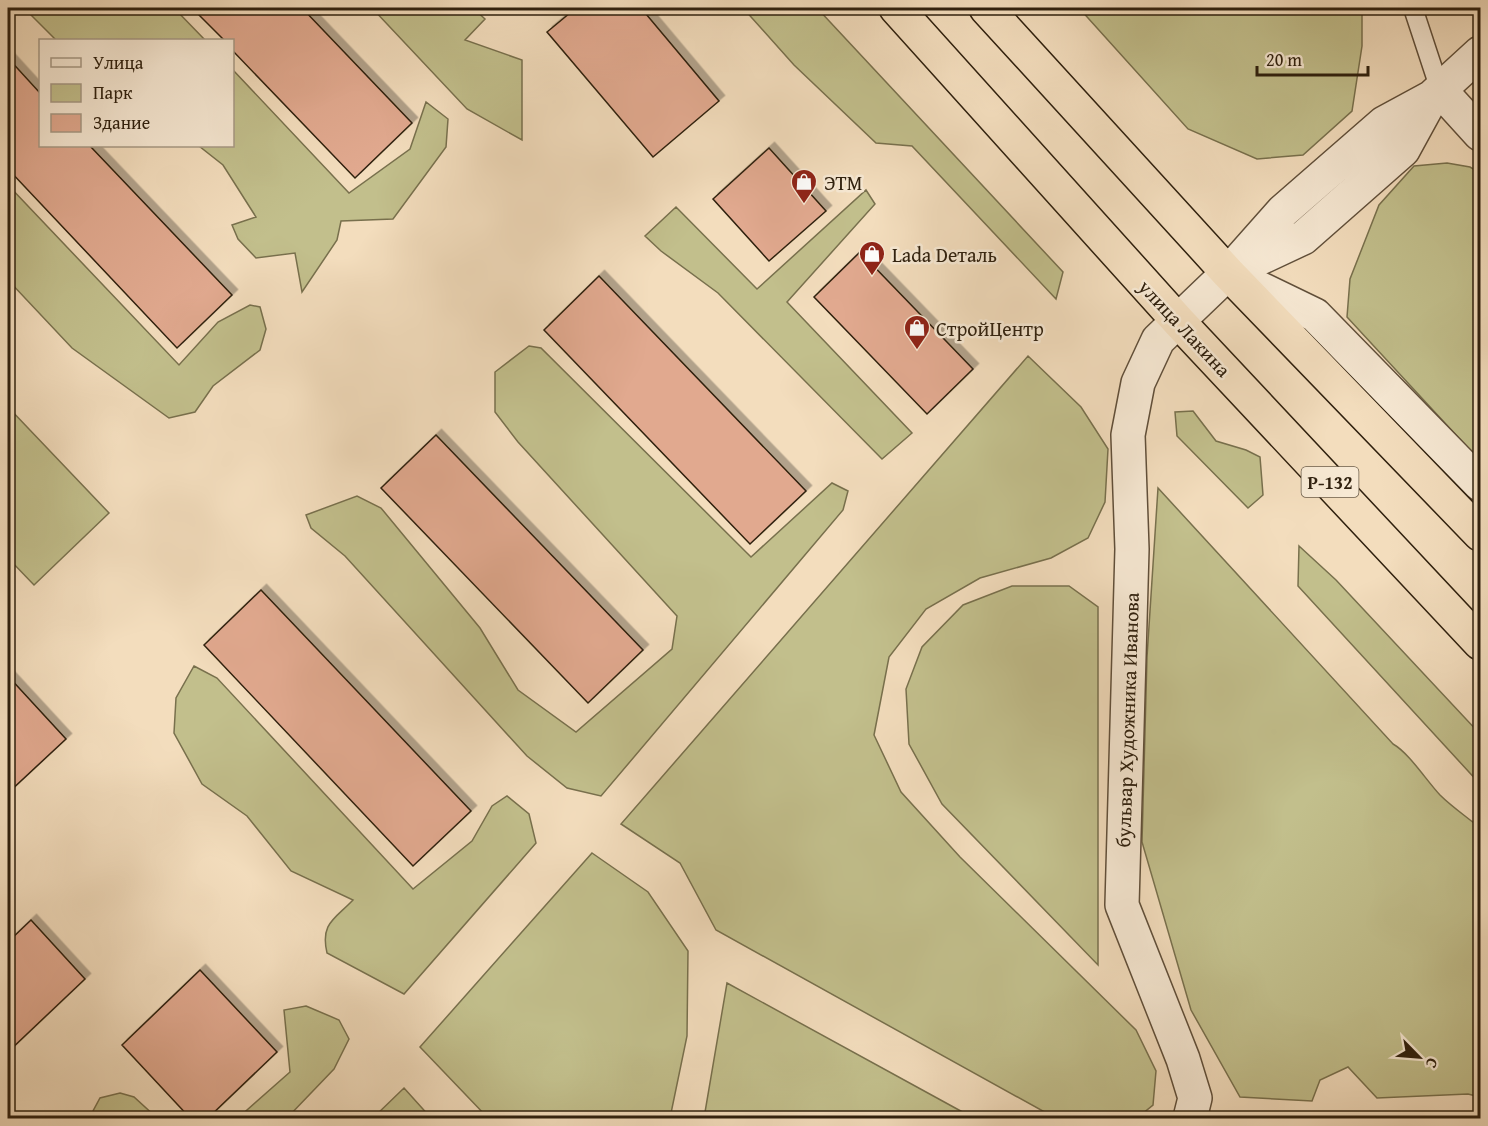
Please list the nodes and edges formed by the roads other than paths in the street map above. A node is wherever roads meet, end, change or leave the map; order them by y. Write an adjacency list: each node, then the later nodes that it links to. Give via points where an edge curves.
1 (896, 8): 8 (highway, улица Лакина / Р-132)
2 (986, 8): 7 (highway)
3 (1413, 8): 5 (lane)
4 (1480, 53): 5 (street, бульвар Художника Иванова)
5 (1436, 93): 6 (street); 7 (street, бульвар Художника Иванова, via 1384,123 1283,211)
6 (1480, 134)
7 (1228, 273): 8 (street, бульвар Художника Иванова); 9 (street, via 1315,315); 10 (highway)
8 (1179, 322): 11 (highway, улица Лакина / Р-132); 12 (street, бульвар Художника Иванова, via 1158,340 1138,383 1128,435 1132,549 1122,905 1183,1059 1195,1098)
9 (1480, 484)
10 (1480, 534)
11 (1480, 643)
12 (1190, 1119)

